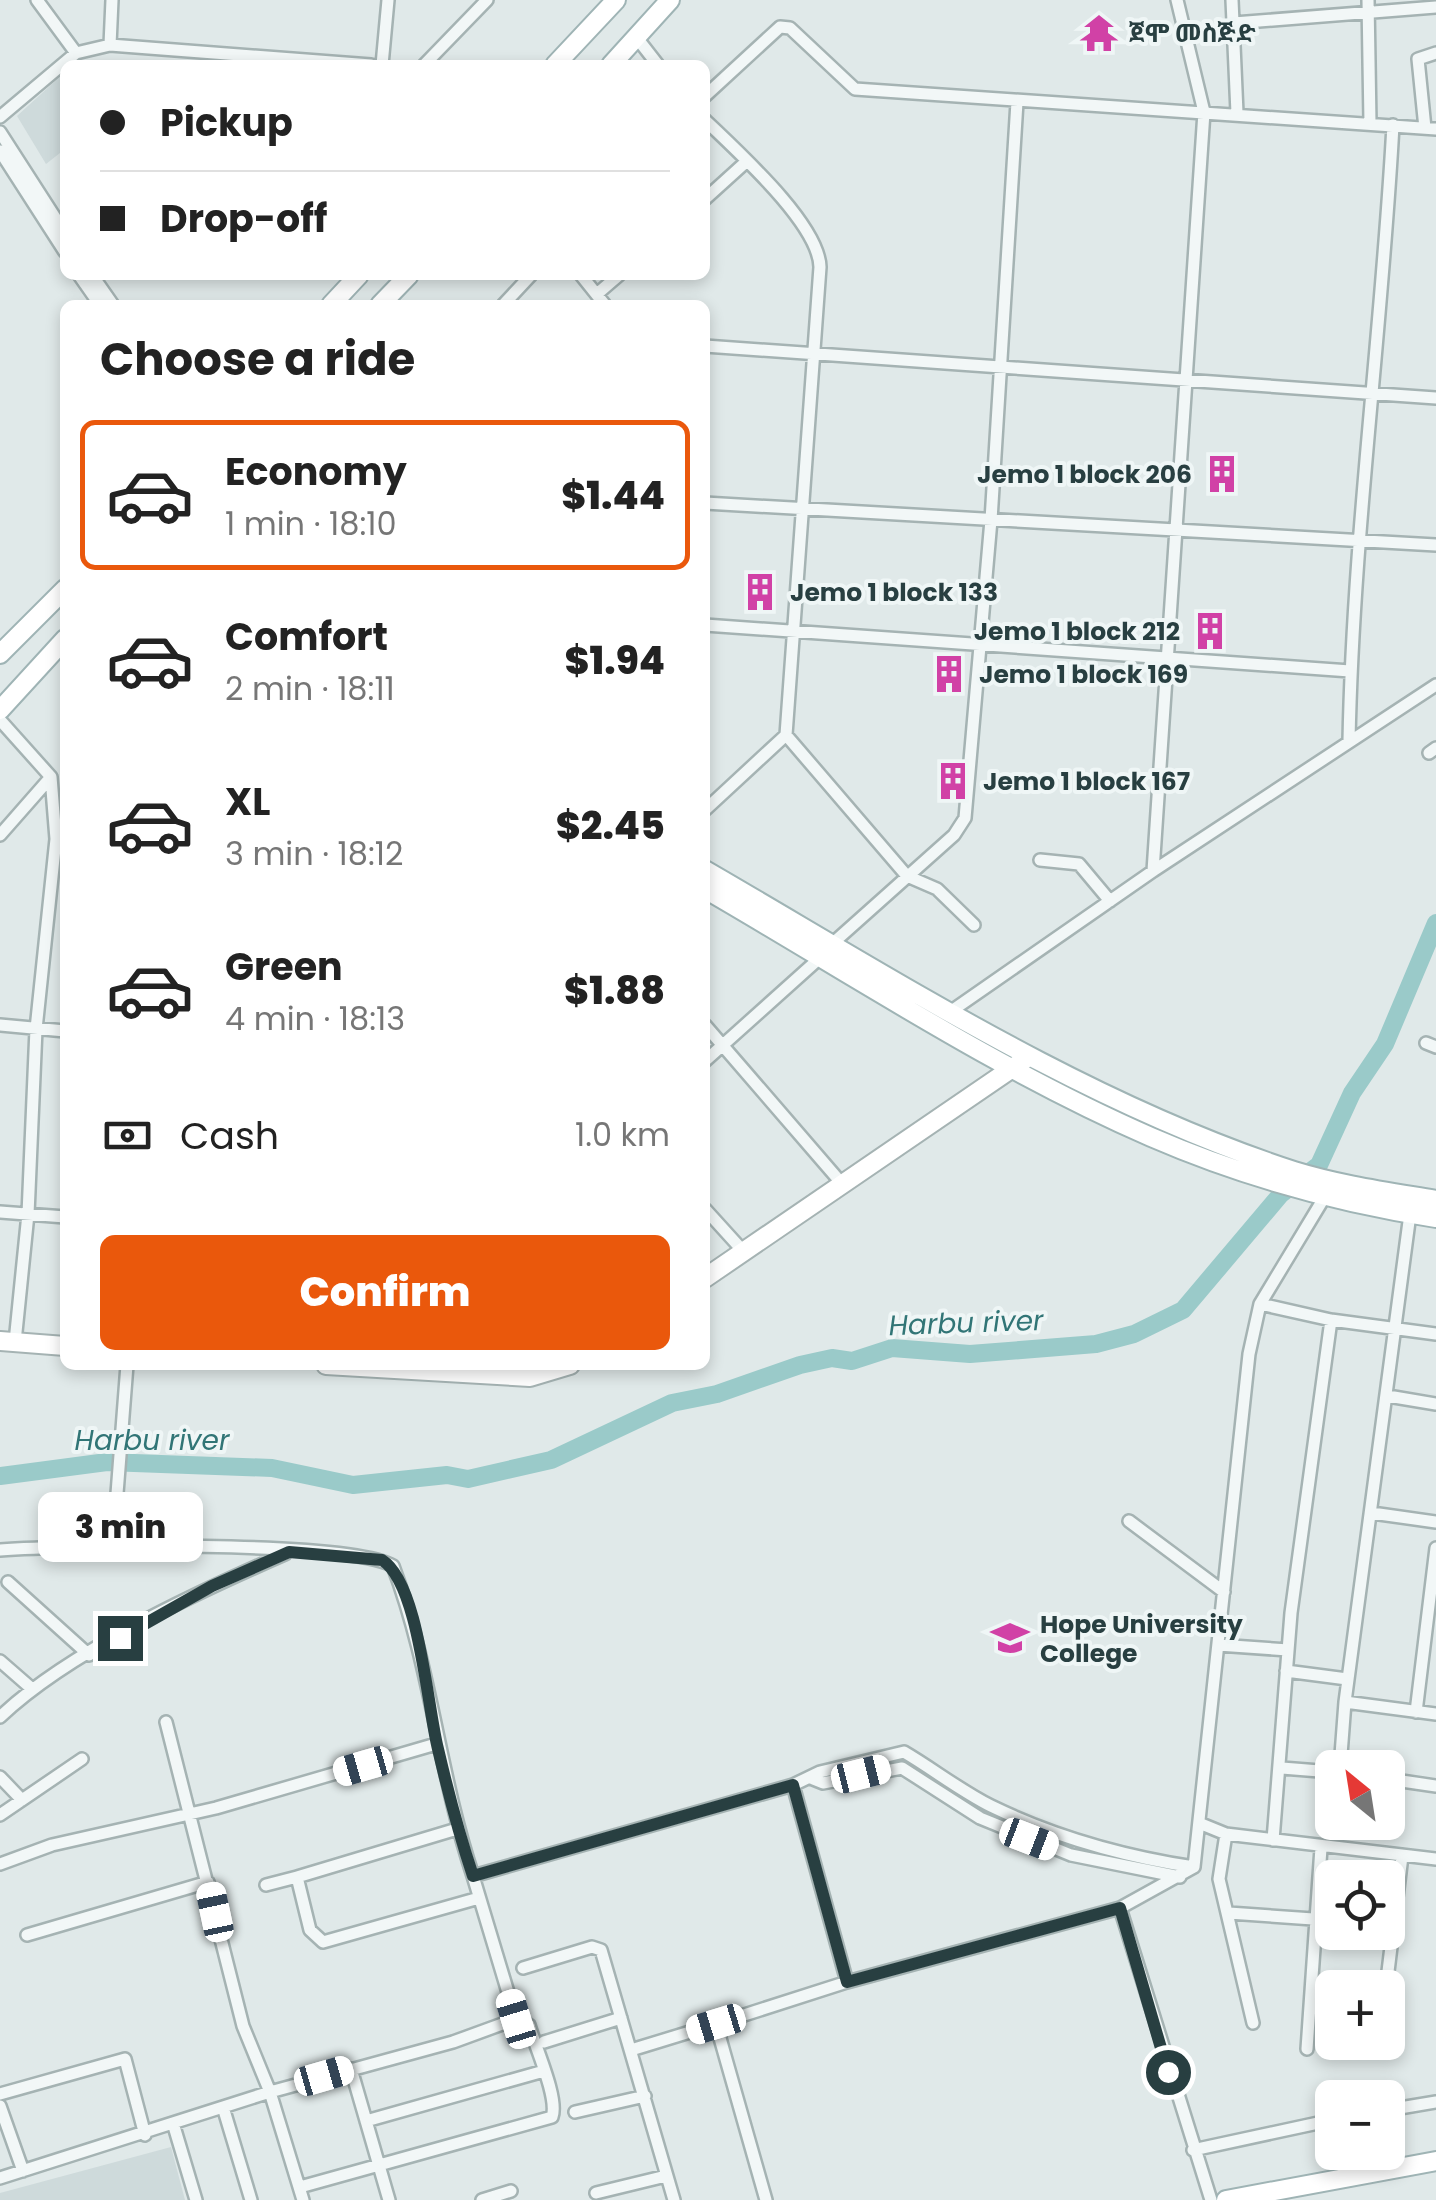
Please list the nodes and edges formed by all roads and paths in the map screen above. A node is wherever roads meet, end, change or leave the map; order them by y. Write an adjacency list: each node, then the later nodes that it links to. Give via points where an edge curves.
1 (38, 0): 15 (street)
2 (112, 0): 14 (street)
3 (388, 0): 19 (street)
4 (486, 0): 20 (street)
5 (670, 0): 13 (main road)
6 (1177, 0): 27 (street)
7 (1232, 0): 12 (street)
8 (611, 2): 21 (main road)
9 (1368, 5): 10 (street); 11 (street); 30 (street)
10 (1321, 7): 12 (street)
11 (1436, 7)
12 (1234, 23): 28 (street)
13 (637, 38): 22 (main road); 23 (street)
14 (110, 45): 15 (street); 18 (street)
15 (76, 53): 17 (street)
16 (1436, 53): 33 (street, via 1418,59)
17 (68, 60)
18 (222, 60)
19 (382, 60)
20 (429, 60)
21 (560, 60)
22 (616, 60)
23 (654, 60)
24 (60, 66): 29 (street)
25 (710, 91): 26 (street, via 780,27 790,28 855,89)
26 (1017, 102): 27 (street); 48 (street)
27 (1204, 112): 28 (street); 49 (street)
28 (1237, 113): 30 (street)
29 (0, 117)
30 (1370, 124): 32 (street)
31 (710, 125): 36 (street)
32 (1392, 125): 33 (street); 50 (street)
33 (1431, 128)
34 (0, 132): 38 (street)
35 (0, 151): 39 (street)
36 (748, 161): 37 (street); 47 (street, via 818,245)
37 (710, 195)
38 (60, 225)
39 (60, 244)
40 (354, 280): 43 (main road)
41 (404, 280): 44 (main road)
42 (584, 280): 45 (street)
43 (336, 300)
44 (385, 300)
45 (601, 300)
46 (710, 346): 47 (street)
47 (816, 356): 48 (street); 53 (street)
48 (999, 365): 49 (street); 54 (street)
49 (1188, 382): 50 (street); 55 (street)
50 (1373, 394): 51 (street); 56 (street)
51 (1436, 398)
52 (710, 503): 53 (street)
53 (805, 506): 54 (street); 60 (street)
54 (991, 520): 55 (street); 62 (street)
55 (1176, 532): 56 (street); 64 (street)
56 (1360, 541): 57 (street); 65 (street)
57 (1436, 545)
58 (60, 594): 63 (main road)
59 (710, 625): 60 (street)
60 (796, 632): 62 (street); 69 (street)
61 (60, 644): 67 (main road)
62 (980, 646): 64 (street); 77 (street, via 965,818)
63 (0, 654)
64 (1166, 656): 65 (street); 76 (street)
65 (1350, 671): 70 (street)
66 (1436, 684): 70 (street)
67 (0, 710)
68 (0, 720): 71 (street)
69 (786, 735): 72 (street); 77 (street)
70 (1349, 741): 76 (street)
71 (51, 777): 73 (street); 74 (street)
72 (710, 805)
73 (0, 834)
74 (60, 839): 84 (street)
75 (1040, 860): 79 (street, via 1080,864)
76 (1153, 871): 79 (street)
77 (907, 876): 80 (street, via 937,888); 81 (street)
78 (710, 878): 81 (main road)
79 (1110, 901): 82 (street)
80 (974, 925)
81 (827, 950): 82 (main road); 87 (street); 90 (main road)
82 (950, 1012): 88 (main road)
83 (0, 1025): 84 (street)
84 (36, 1029): 85 (street); 96 (street)
85 (60, 1031)
86 (710, 1031): 87 (street)
87 (723, 1045): 89 (street); 93 (street)
88 (1031, 1053): 90 (main road); 91 (main road, via 1152,1117)
89 (710, 1056)
90 (1015, 1070): 91 (main road, via 1151,1137 1275,1182); 93 (main road)
91 (1294, 1179): 92 (main road)
92 (1325, 1184): 94 (main road); 97 (main road); 103 (street)
93 (844, 1186): 101 (main road)
94 (1436, 1200)
95 (0, 1212): 96 (street)
96 (28, 1214): 99 (street); 107 (street)
97 (1410, 1214): 100 (main road); 105 (street)
98 (710, 1215): 101 (street)
99 (60, 1217)
100 (1436, 1218)
101 (744, 1252): 102 (main road)
102 (710, 1275)
103 (1260, 1304): 104 (street); 122 (street)
104 (1330, 1320): 105 (street); 124 (street)
105 (1398, 1329): 106 (street); 112 (street)
106 (1436, 1334)
107 (8, 1342): 108 (main road)
108 (60, 1346)
109 (128, 1370): 117 (street)
110 (411, 1370): 111 (main road, via 530,1377)
111 (553, 1370)
112 (1388, 1396): 113 (street); 114 (street)
113 (1436, 1404)
114 (1372, 1512): 116 (street); 128 (street)
115 (1129, 1520): 122 (street)
116 (1436, 1522)
117 (113, 1546): 119 (street); 120 (street)
118 (1436, 1548): 131 (street)
119 (0, 1550)
120 (289, 1552): 125 (street, via 212,1586); 135 (street, via 372,1556 393,1566 414,1621)
121 (8, 1582): 125 (street)
122 (1224, 1592): 123 (street)
123 (1218, 1645): 124 (street); 150 (street)
124 (1288, 1650): 127 (street)
125 (90, 1655): 129 (street)
126 (0, 1660): 129 (street)
127 (1286, 1671): 128 (street); 138 (street)
128 (1347, 1679): 130 (street)
129 (30, 1688): 133 (street)
130 (1344, 1702): 131 (street); 136 (street)
131 (1416, 1712): 132 (street)
132 (1436, 1714)
133 (0, 1717)
134 (166, 1722): 147 (street)
135 (436, 1744): 147 (street); 151 (street)
136 (1341, 1750)
137 (82, 1759): 145 (street)
138 (1282, 1768): 139 (street); 153 (street)
139 (1315, 1771)
140 (0, 1777): 145 (street)
141 (813, 1779): 143 (street); 146 (street, via 904,1752); 149 (street, via 823,1784 902,1768)
142 (1405, 1781): 144 (street)
143 (793, 1785): 159 (street); 171 (street)
144 (1436, 1786)
145 (22, 1800): 148 (street)
146 (989, 1805): 149 (street); 158 (street, via 1080,1844)
147 (190, 1814): 157 (street, via 52,1845); 162 (street)
148 (0, 1815)
149 (980, 1818): 161 (street, via 1071,1856)
150 (1199, 1824): 152 (street); 158 (street)
151 (458, 1830): 159 (street); 160 (street)
152 (1226, 1834): 153 (street); 166 (street, via 1219,1880)
153 (1273, 1840): 154 (street)
154 (1321, 1848): 155 (street); 167 (street)
155 (1402, 1856): 156 (street); 170 (street)
156 (1436, 1859)
157 (0, 1864)
158 (1194, 1867): 161 (street)
159 (473, 1876): 164 (street)
160 (298, 1877): 163 (street); 164 (street, via 313,1936 322,1942)
161 (1180, 1877): 165 (street)
162 (208, 1882): 168 (street); 181 (street, via 243,2026)
163 (266, 1885)
164 (479, 1898): 173 (street)
165 (1120, 1908): 171 (street); 193 (street)
166 (1229, 1913): 167 (street); 175 (street)
167 (1313, 1919): 178 (street)
168 (27, 1935)
169 (522, 1968): 172 (street, via 598,1947)
170 (1388, 1970)
171 (847, 1982): 174 (street)
172 (621, 2018): 176 (street); 177 (street)
173 (516, 2019): 179 (street); 180 (street, via 528,2025)
174 (716, 2024): 177 (street); 207 (street)
175 (1253, 2024)
176 (544, 2042)
177 (631, 2050): 183 (street)
178 (1306, 2050)
179 (351, 2069): 181 (street); 189 (street)
180 (544, 2071): 189 (street); 195 (street, via 556,2108 552,2117)
181 (270, 2092): 186 (street); 200 (street)
182 (0, 2094): 192 (street, via 125,2059)
183 (644, 2096): 188 (street); 197 (street)
184 (1436, 2102): 187 (street)
185 (0, 2106): 196 (street)
186 (223, 2107): 190 (street); 203 (street)
187 (1405, 2107)
188 (575, 2112)
189 (366, 2121): 195 (street)
190 (173, 2124): 192 (street); 202 (street)
191 (1315, 2124): 193 (street)
192 (145, 2134): 196 (street)
193 (1193, 2150): 208 (street)
194 (1436, 2162): 209 (main road)
195 (378, 2167): 200 (street); 204 (street)
196 (24, 2171): 198 (street)
197 (666, 2176): 201 (street); 206 (street)
198 (0, 2178)
199 (511, 2191): 205 (street)
200 (301, 2193)
201 (596, 2194)
202 (196, 2200)
203 (250, 2200)
204 (389, 2200)
205 (482, 2200)
206 (674, 2200)
207 (766, 2200)
208 (1211, 2200)
209 (1226, 2200)

